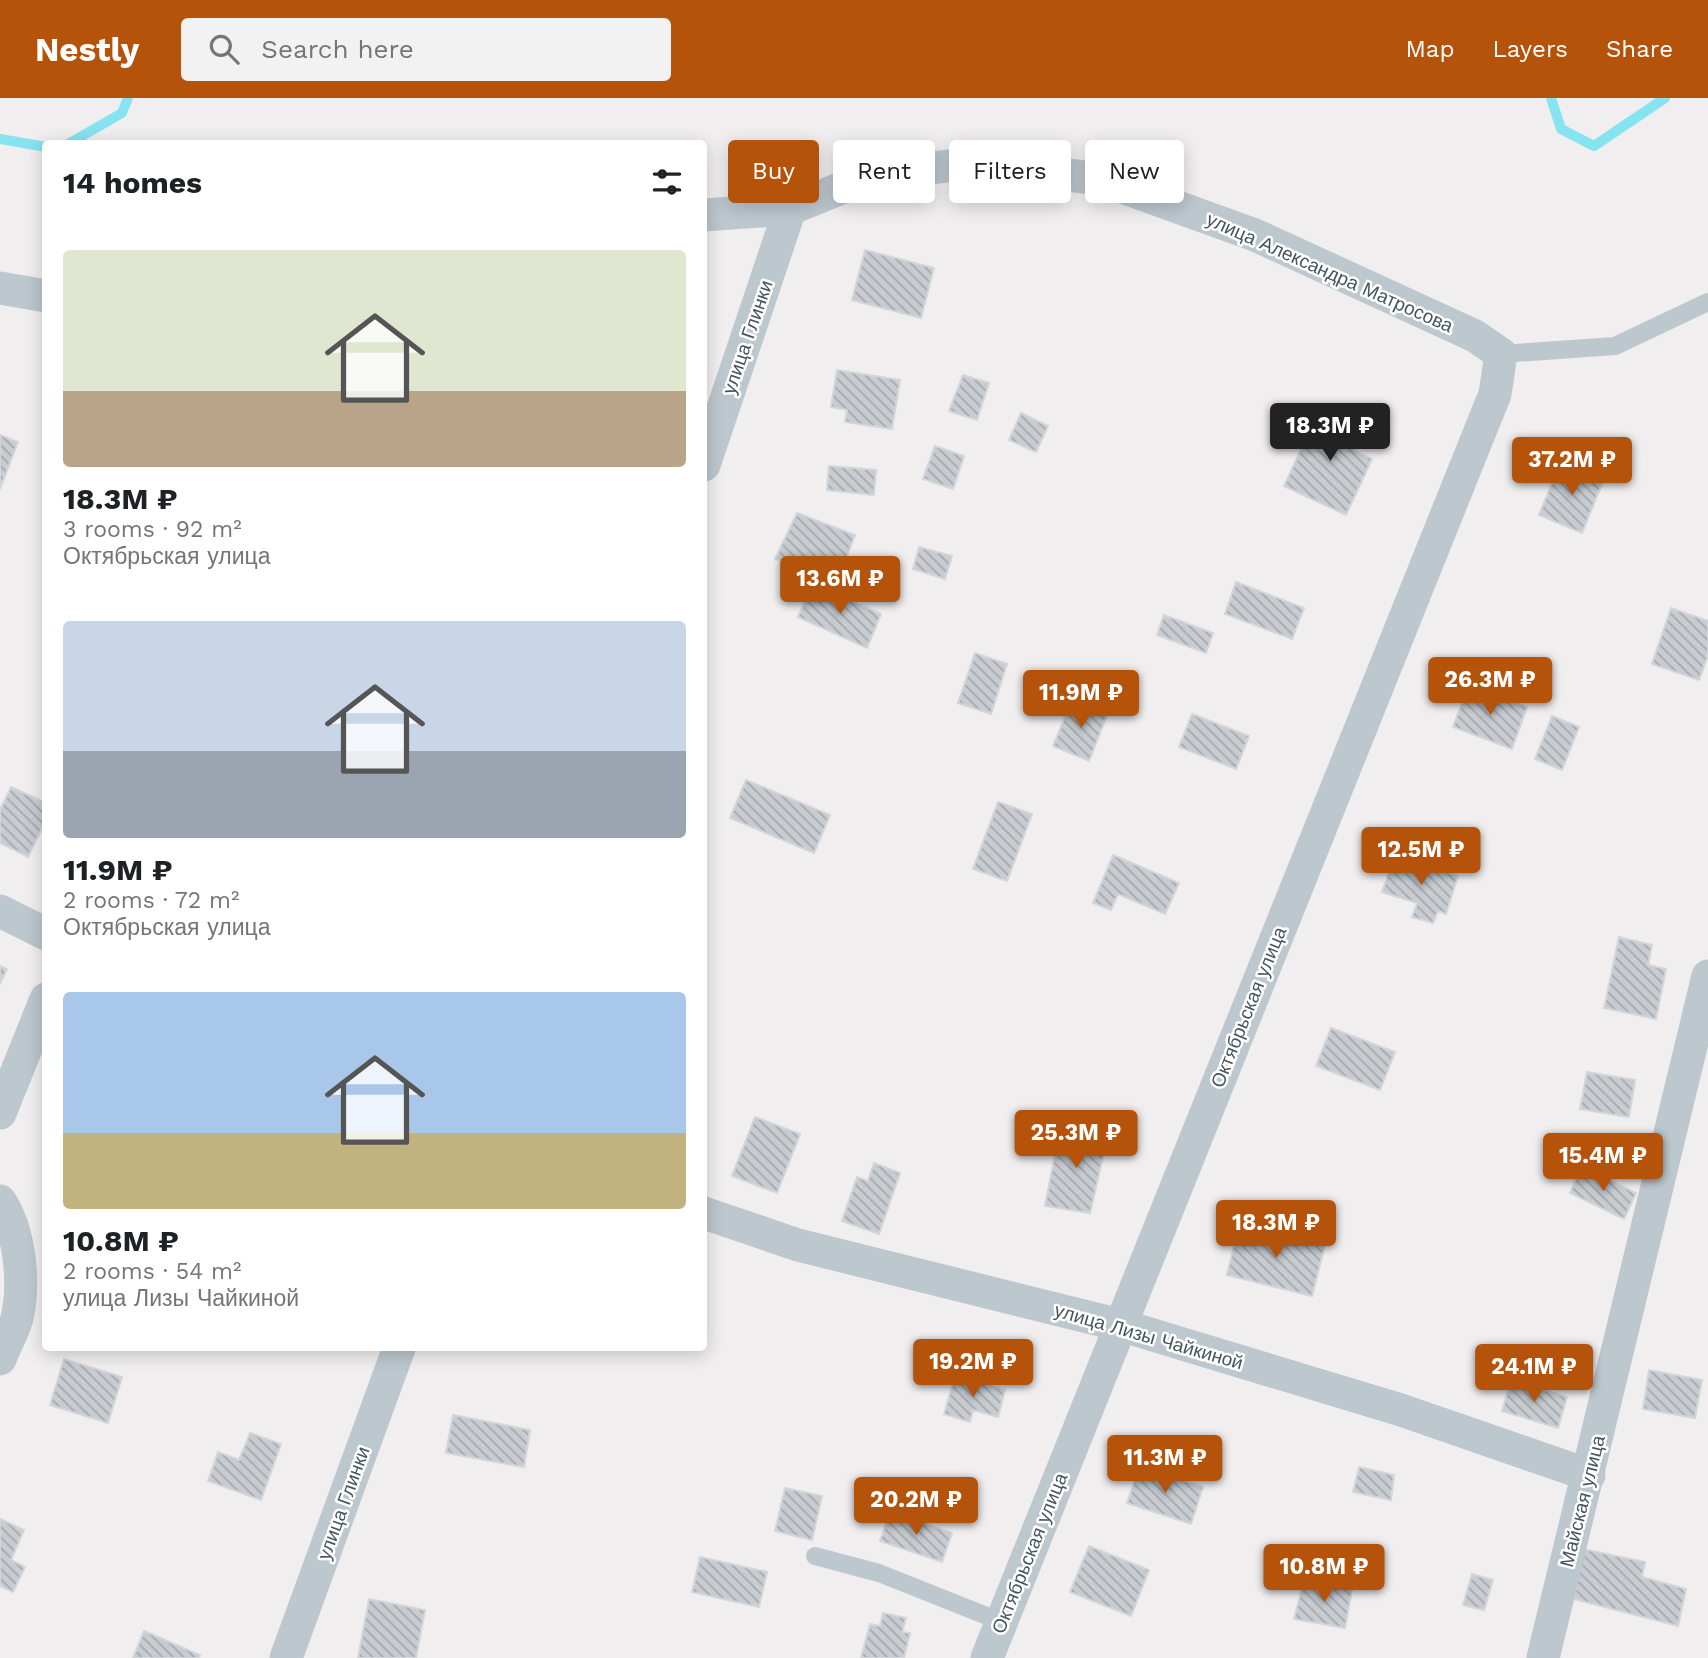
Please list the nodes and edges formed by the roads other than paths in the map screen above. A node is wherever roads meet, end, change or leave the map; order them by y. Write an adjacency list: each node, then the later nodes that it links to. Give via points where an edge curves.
1 (790, 209): 2 (street, улица Александра Матросова); 6 (street, улица Александра Матросова, via 871,176 970,163 1100,179 1255,234 1475,336); 7 (street, улица Глинки)
2 (707, 215)
3 (0, 288): 4 (street)
4 (42, 295)
5 (1708, 302): 6 (lane, via 1615,346)
6 (1501, 354): 15 (street, Октябрьская улица, via 1495,394)
7 (707, 456)
8 (0, 911): 9 (street)
9 (42, 932)
10 (1708, 976): 18 (street, Майская улица)
11 (42, 1009): 12 (street)
12 (0, 1114)
13 (0, 1201): 17 (street, via 8,1213 21,1270 17,1318)
14 (707, 1214): 15 (street, улица Лизы Чайкиной, via 798,1245)
15 (1120, 1325): 18 (street, улица Лизы Чайкиной, via 1401,1410); 20 (street, Октябрьская улица)
16 (398, 1351): 21 (street, улица Глинки)
17 (0, 1359)
18 (1589, 1475): 23 (street, Майская улица)
19 (815, 1556): 20 (lane, via 879,1573)
20 (1002, 1622): 22 (street, Октябрьская улица)
21 (286, 1658)
22 (987, 1658)
23 (1543, 1658)

